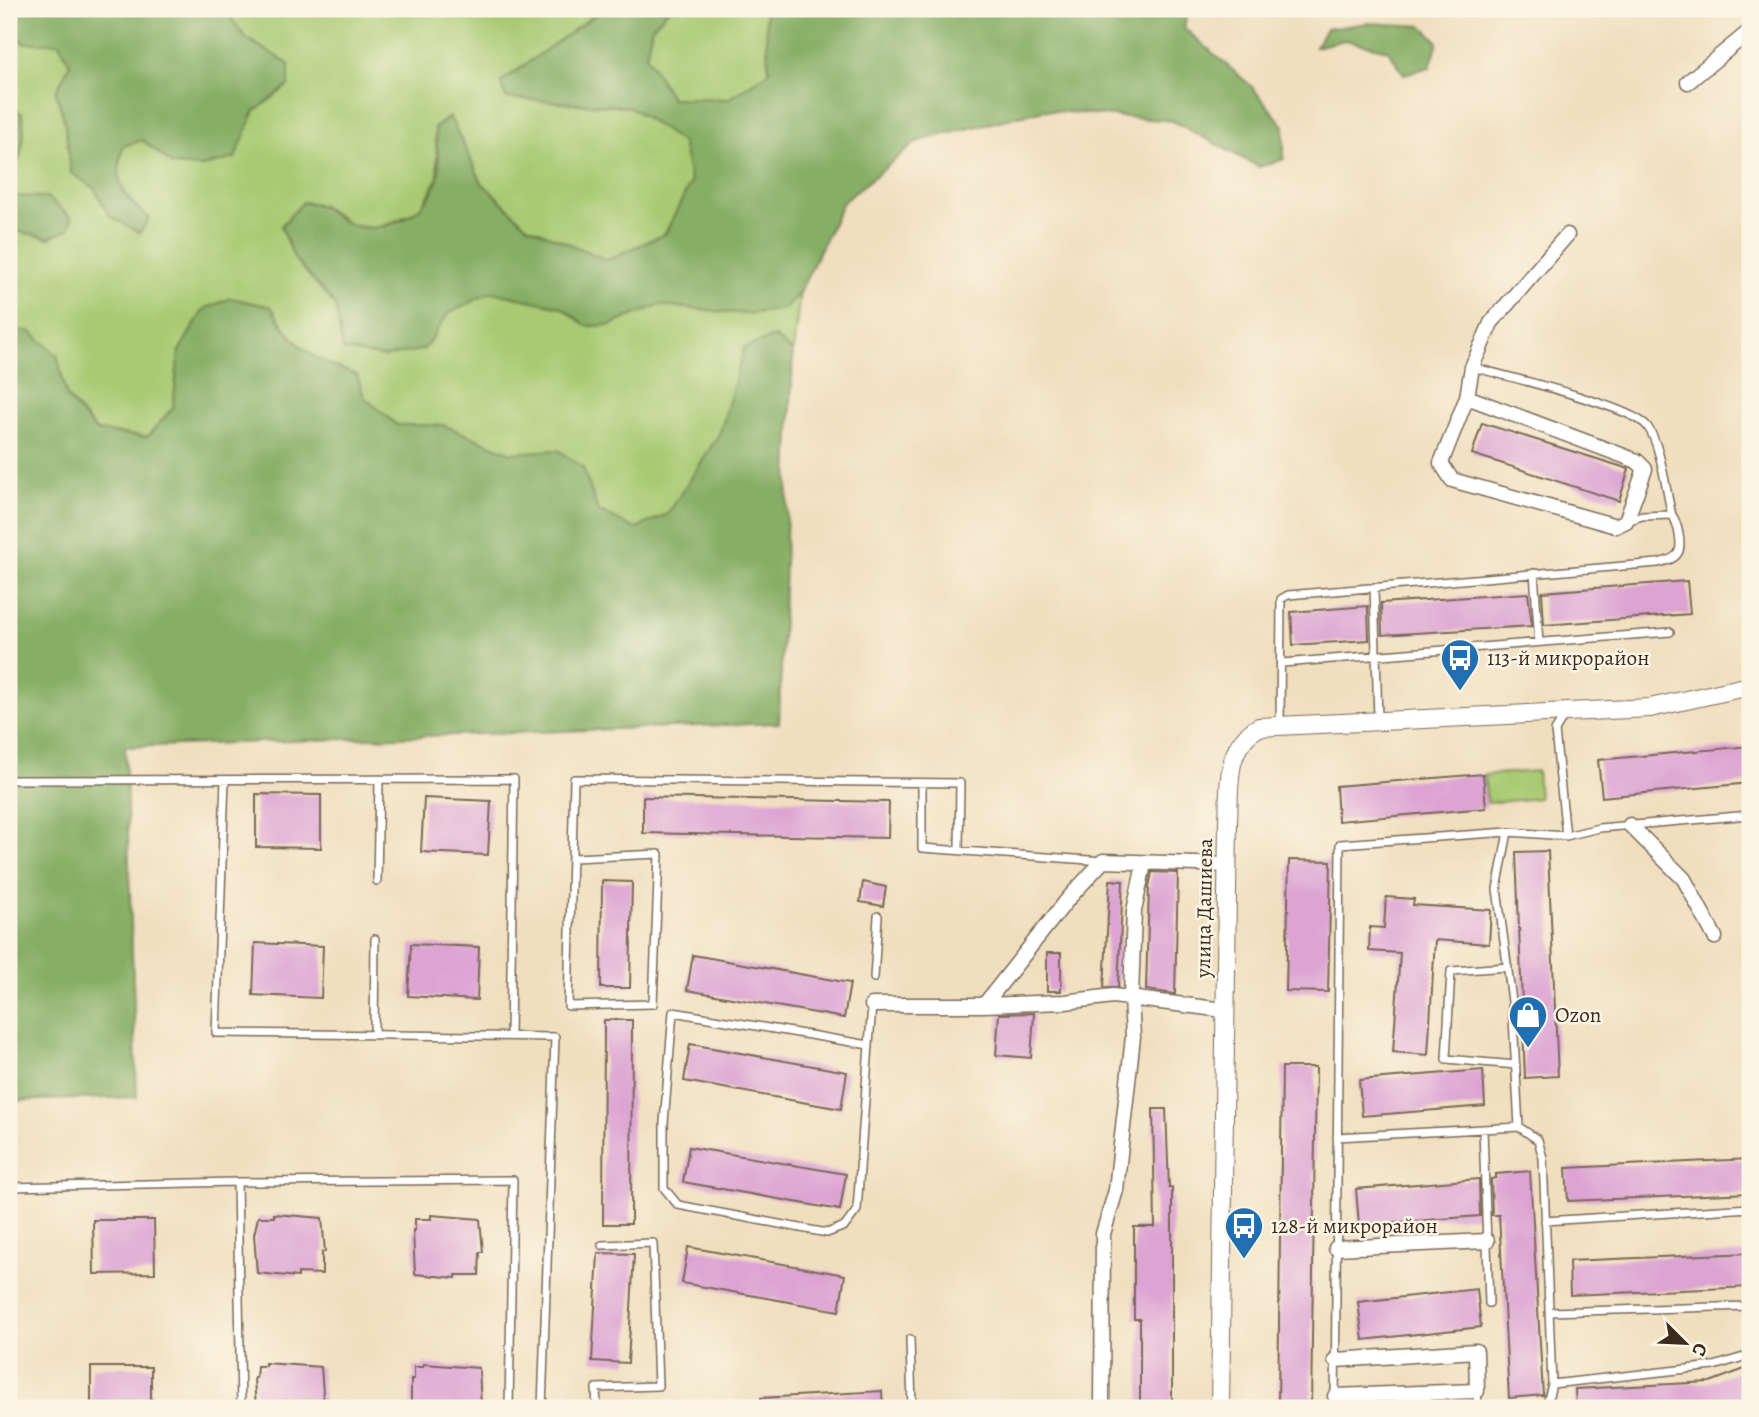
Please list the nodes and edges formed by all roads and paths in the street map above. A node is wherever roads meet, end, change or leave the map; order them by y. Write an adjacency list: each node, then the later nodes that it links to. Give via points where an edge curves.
1 (1750, 31): 2 (street)
2 (1688, 82)
3 (1567, 236): 4 (street, via 1491,323)
4 (1472, 367): 5 (street); 6 (lane, via 1554,388 1641,421 1653,440)
5 (1467, 397): 7 (street, via 1637,461 1645,469); 7 (street, via 1441,463 1452,480 1616,526)
6 (1672, 515): 7 (lane); 8 (lane, via 1680,550 1672,559)
7 (1626, 521)
8 (1534, 573): 9 (lane); 11 (lane)
9 (1374, 587): 12 (lane); 13 (lane, via 1281,599)
10 (1670, 632): 11 (lane)
11 (1539, 642): 12 (lane)
12 (1378, 656): 13 (lane); 16 (lane)
13 (1282, 663): 17 (lane)
14 (1750, 686): 15 (street, улица Дашиева, via 1673,705)
15 (1566, 713): 16 (street, улица Дашиева); 25 (lane, via 1555,731)
16 (1378, 719): 17 (street, улица Дашиева)
17 (1280, 725): 30 (street, улица Дашиева, via 1259,727 1247,734 1233,755)
18 (9, 780): 19 (lane)
19 (225, 780): 20 (lane); 41 (lane, via 216,1032)
20 (379, 780): 31 (lane); 42 (lane, via 514,779)
21 (922, 783): 26 (lane, via 960,783); 26 (lane, via 922,848); 27 (lane, via 575,779)
22 (1750, 815): 23 (lane)
23 (1630, 825): 25 (lane); 33 (street, via 1684,879)
24 (1508, 832): 25 (lane); 35 (lane, via 1497,889); 47 (lane, via 1340,844)
25 (1566, 836)
26 (960, 848): 28 (lane)
27 (573, 858): 27 (lane, via 568,1006 653,1004 659,854)
28 (1103, 861): 29 (street); 39 (street)
29 (1144, 864): 30 (street); 37 (street, via 1134,911)
30 (1228, 865): 40 (street, улица Дашиева)
31 (377, 881)
32 (878, 916): 36 (lane)
33 (1715, 937)
34 (375, 939): 41 (lane)
35 (1508, 967): 44 (lane); 44 (lane, via 1451,971 1446,1059)
36 (874, 978)
37 (1131, 998): 39 (street); 40 (street); 69 (street, via 1133,1037 1116,1190 1103,1234)
38 (872, 1005): 39 (street); 43 (lane)
39 (984, 1005)
40 (1224, 1010): 70 (street, улица Дашиева)
41 (374, 1034): 42 (lane)
42 (510, 1036): 66 (lane, via 555,1037)
43 (869, 1045): 43 (lane, via 857,1210 845,1226 827,1233 678,1206 664,1188 673,1013)
44 (1516, 1065): 45 (lane)
45 (1520, 1127): 46 (lane); 51 (lane, via 1538,1140 1543,1158)
46 (1483, 1129): 47 (lane); 52 (lane)
47 (1337, 1137): 54 (lane)
48 (237, 1182): 49 (lane); 64 (lane); 65 (lane, via 513,1180)
49 (9, 1187)
50 (1750, 1208): 51 (lane)
51 (1545, 1221): 57 (lane)
52 (1487, 1241): 54 (street); 55 (lane)
53 (602, 1245): 67 (lane, via 653,1243 658,1386 596,1388)
54 (1336, 1248): 60 (lane)
55 (1489, 1303)
56 (1750, 1306): 57 (lane)
57 (1549, 1312): 61 (lane)
58 (910, 1339): 68 (lane)
59 (1750, 1355): 61 (lane, via 1714,1366)
60 (1335, 1360): 62 (street, via 1476,1352); 63 (lane)
61 (1552, 1384): 72 (lane)
62 (1477, 1391): 63 (street); 71 (lane)
63 (1335, 1402)
64 (241, 1408)
65 (509, 1408)
66 (542, 1408)
67 (597, 1408)
68 (912, 1408)
69 (1102, 1408)
70 (1220, 1408)
71 (1478, 1408)
72 (1546, 1408)

